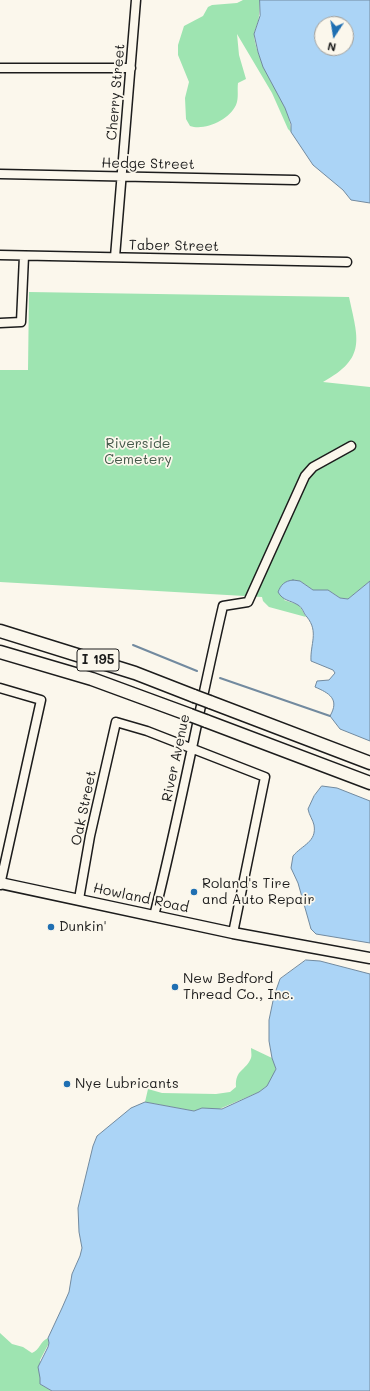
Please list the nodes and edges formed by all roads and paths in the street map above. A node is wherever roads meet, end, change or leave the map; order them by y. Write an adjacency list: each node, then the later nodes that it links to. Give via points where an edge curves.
1 (136, 0): 3 (street, Cherry Street)
2 (0, 68): 3 (street)
3 (131, 68): 5 (street, Cherry Street)
4 (0, 174): 5 (street, Hedge Street)
5 (122, 177): 6 (street, Hedge Street); 9 (street, Cherry Street)
6 (295, 180)
7 (0, 255): 8 (street, Taber Street)
8 (24, 256): 9 (street, Taber Street); 11 (street, via 21,322)
9 (115, 257): 10 (street, Taber Street)
10 (347, 262)
11 (0, 324)
12 (351, 446): 16 (street, River Avenue, via 313,467 304,476 248,602 223,606)
13 (0, 631): 17 (highway, I 195, bridge, via 128,670)
14 (0, 652): 18 (highway, I 195, bridge, via 92,679)
15 (0, 688): 19 (street, via 41,700)
16 (191, 750): 20 (street, Oak Street, via 147,731 116,722 90,836); 21 (street, River Avenue, via 171,849); 22 (street, via 266,777)
17 (370, 763)
18 (370, 783)
19 (0, 884): 20 (main road, Howland Road)
20 (79, 899): 21 (main road, Howland Road)
21 (154, 916): 22 (main road, Howland Road)
22 (233, 932): 23 (main road, Howland Road)
23 (370, 958)

